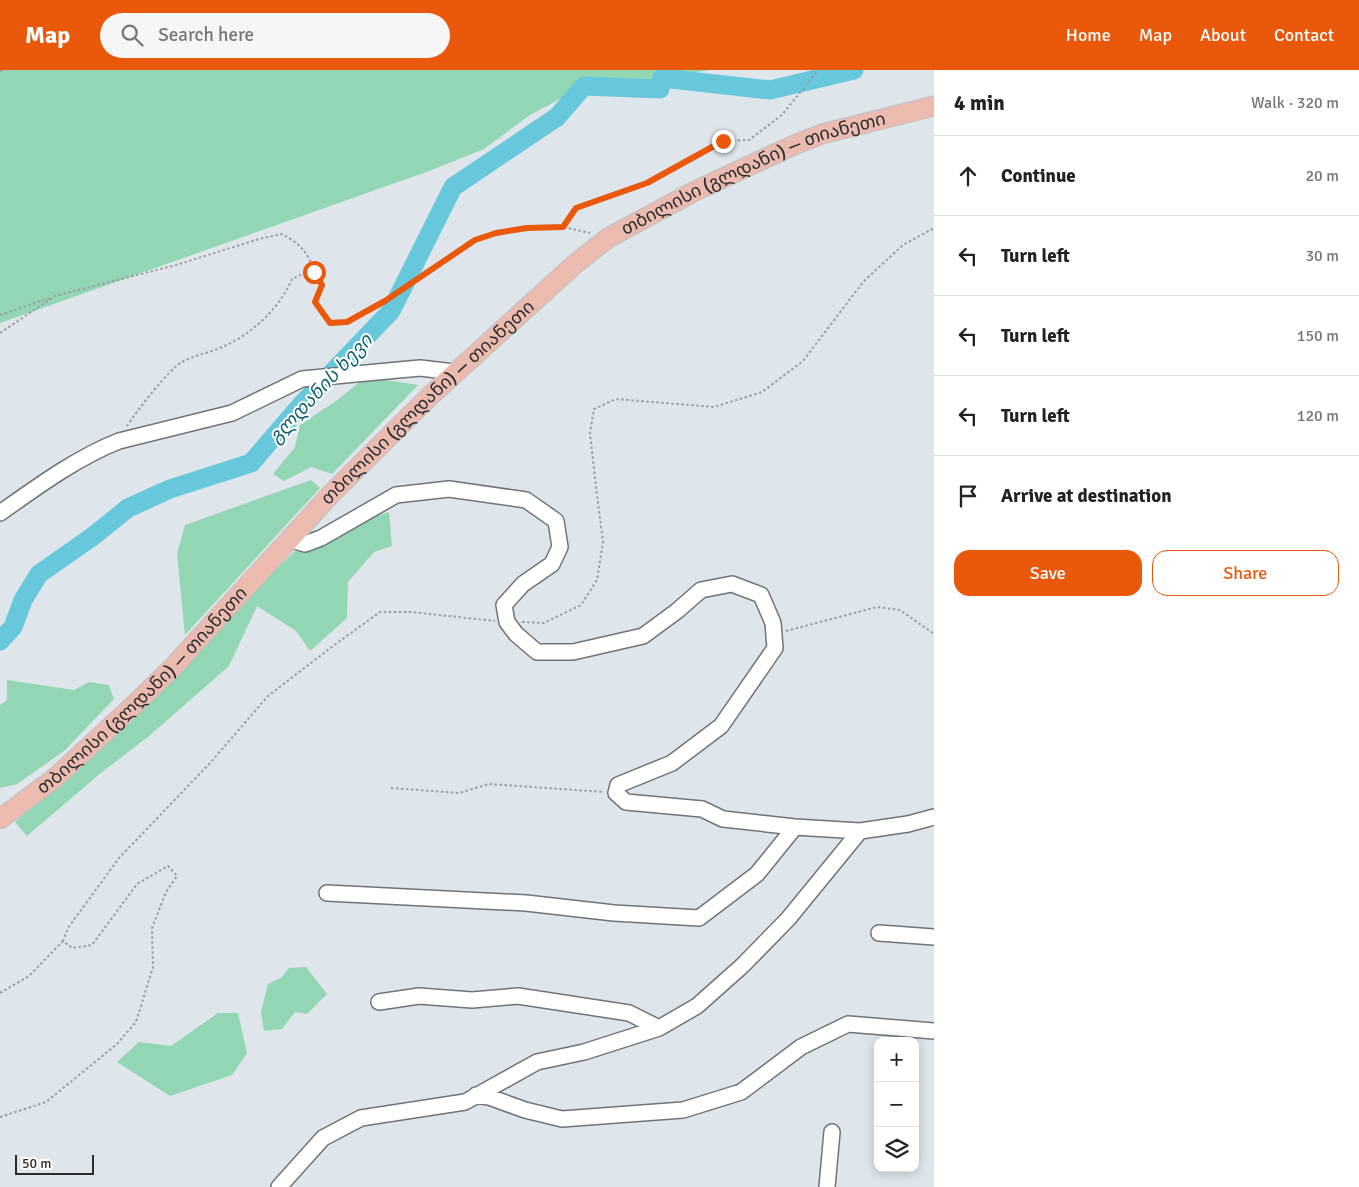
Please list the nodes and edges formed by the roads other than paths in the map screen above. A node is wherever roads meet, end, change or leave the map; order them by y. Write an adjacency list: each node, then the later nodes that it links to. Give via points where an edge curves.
1 (934, 106): 2 (main road, თბილისი (გლდანი) — თიანეთი, via 794,144 608,238)
2 (454, 372): 3 (street, via 420,368 302,379 232,413 105,447); 4 (main road, თბილისი (გლდანი) — თიანეთი)
3 (0, 513)
4 (289, 539): 6 (main road, თბილისი (გლდანი) — თიანეთი, via 172,668 132,707 55,778); 7 (street, via 305,544 321,538 396,495 449,489 526,500 556,521 560,547 552,564 522,584 504,605 506,622 538,652 574,652 643,636 701,590 732,584 761,595 773,623 775,648 721,726 672,763 618,785 616,793 626,802 702,809 723,819)
5 (934, 817): 8 (street)
6 (0, 820)
7 (795, 827): 8 (street); 9 (street, via 757,874 699,918 526,903)
8 (860, 831): 13 (street, via 788,919 742,966 697,1006)
9 (327, 893)
10 (879, 933): 11 (street)
11 (934, 937)
12 (378, 1002): 13 (street, via 419,996 472,1000 518,996 630,1013)
13 (659, 1028): 15 (street, via 584,1052 537,1062)
14 (934, 1031): 15 (street, via 848,1024 801,1047 741,1092 683,1110 562,1119)
15 (476, 1096): 17 (street, via 465,1102 361,1118 323,1138)
16 (832, 1132): 18 (street)
17 (280, 1187)
18 (827, 1187)

